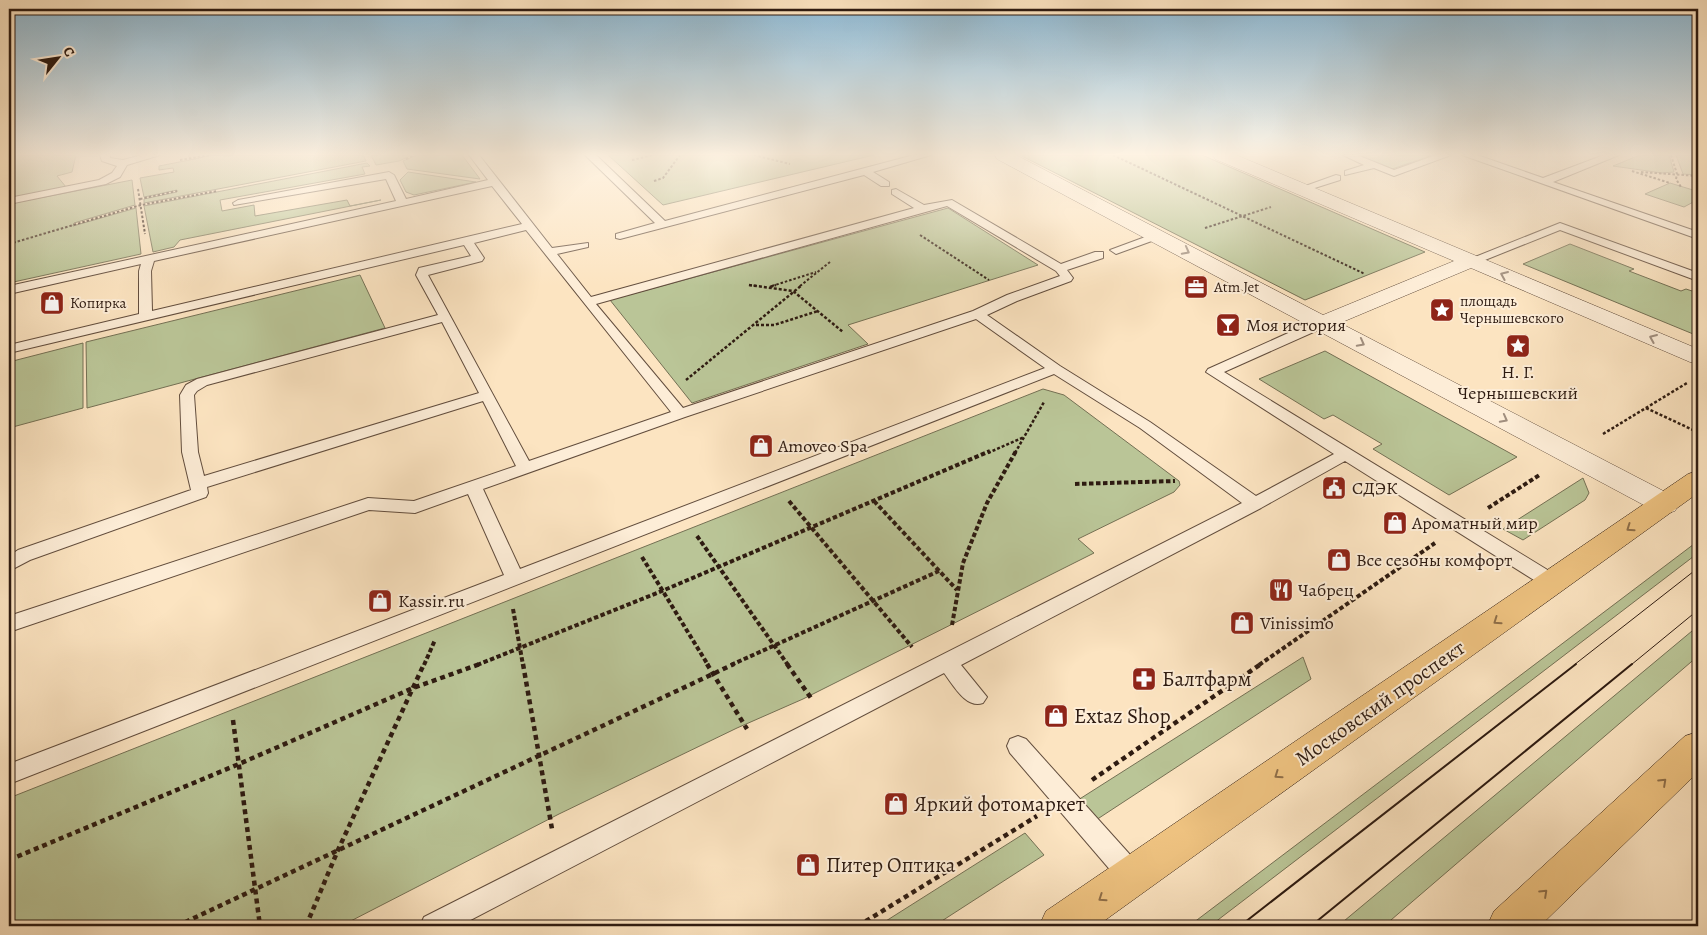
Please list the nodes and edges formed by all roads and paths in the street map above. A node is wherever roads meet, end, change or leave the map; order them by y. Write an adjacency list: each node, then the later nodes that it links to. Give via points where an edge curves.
1 (140, 199): 16 (path)
2 (175, 199): 16 (path)
3 (266, 199): 15 (lane)
4 (401, 199): 14 (lane)
5 (418, 199): 14 (lane)
6 (508, 199): 22 (lane)
7 (635, 199): 21 (lane)
8 (762, 199): 21 (lane)
9 (907, 199): 18 (lane)
10 (1085, 199): 25 (street)
11 (1205, 199): 19 (path)
12 (1325, 199): 33 (street)
13 (1591, 199): 24 (lane)
14 (402, 202): 32 (lane)
15 (238, 204)
16 (140, 205): 27 (path); 32 (path)
17 (1276, 205): 19 (path)
18 (923, 209): 20 (lane); 35 (lane, via 948,202)
19 (1242, 216): 25 (path); 42 (path)
20 (893, 217): 44 (path); 45 (lane)
21 (663, 225): 23 (lane)
22 (529, 226): 26 (lane); 30 (lane)
23 (620, 236)
24 (1698, 236)
25 (1161, 239): 29 (lane); 50 (street, one-way to 50)
26 (467, 241): 48 (lane); 49 (lane, via 478,258 423,271 422,275)
27 (9, 244)
28 (584, 245): 30 (lane)
29 (1116, 250)
30 (551, 252): 45 (lane)
31 (1099, 255): 35 (lane)
32 (149, 258): 41 (lane); 48 (lane, via 145,271)
33 (1471, 261): 37 (lane, via 1560,226); 42 (street); 54 (street, one-way to 33)
34 (1698, 262): 37 (lane)
35 (1060, 268): 44 (lane, via 1067,278)
36 (820, 271): 40 (path)
37 (1680, 271): 38 (lane)
38 (1698, 277)
39 (748, 285): 40 (path)
40 (767, 288): 43 (path)
41 (9, 290)
42 (1400, 290): 50 (street)
43 (793, 291): 46 (path); 51 (path)
44 (1016, 297): 47 (lane)
45 (588, 302): 58 (lane)
46 (818, 311): 51 (path, via 774,325); 53 (path)
47 (978, 314): 53 (lane); 55 (lane)
48 (146, 316): 52 (lane)
49 (446, 317): 57 (lane); 70 (lane, via 202,382 191,388 187,395 190,452)
50 (1322, 323): 64 (lane, via 1213,372); 75 (street, one-way to 75)
51 (755, 325): 58 (path)
52 (9, 349)
53 (868, 351): 60 (lane)
54 (1698, 357)
55 (1055, 369): 63 (path, via 1051,390); 67 (lane); 69 (lane, via 1145,425)
56 (1691, 381): 59 (path)
57 (487, 395): 65 (lane); 70 (lane)
58 (665, 395): 60 (lane)
59 (1646, 407): 61 (path); 62 (path)
60 (680, 414): 65 (lane)
61 (1693, 430)
62 (1601, 435)
63 (1024, 437): 73 (path); 85 (path, via 987,503 962,563)
64 (1346, 454): 74 (lane); 77 (lane)
65 (525, 468): 72 (lane)
66 (1544, 472): 77 (path)
67 (771, 479): 76 (lane); 78 (path)
68 (1698, 480): 75 (main road, Московский проспект)
69 (1225, 482): 71 (path); 74 (lane)
70 (198, 484): 80 (lane, via 200,493 24,555)
71 (1075, 484)
72 (474, 486): 83 (lane); 89 (lane, via 415,507 368,504)
73 (874, 501): 78 (path); 82 (path)
74 (1255, 504): 92 (lane)
75 (1665, 504): 84 (main road, Московский проспект, one-way to 84)
76 (681, 514): 79 (lane); 81 (path)
77 (1461, 525): 84 (lane); 104 (path)
78 (812, 528): 81 (path); 87 (path)
79 (628, 535): 83 (lane); 86 (path)
80 (9, 564)
81 (718, 567): 86 (path); 90 (path)
82 (939, 571): 85 (path); 87 (path)
83 (515, 579): 88 (lane); 91 (path, via 511,600)
84 (1552, 582): 108 (main road, Московский проспект, one-way to 108)
85 (957, 590): 92 (path)
86 (662, 591): 91 (path); 93 (path)
87 (874, 602): 90 (path); 92 (path)
88 (453, 603): 94 (path); 95 (lane)
89 (9, 624)
90 (774, 646): 93 (path); 97 (path)
91 (520, 649): 94 (path); 100 (path)
92 (940, 667): 96 (lane); 97 (lane)
93 (713, 674): 100 (path); 101 (path)
94 (413, 688): 102 (path); 105 (path)
95 (229, 690): 102 (path); 103 (lane)
96 (976, 697)
97 (829, 723): 101 (lane)
98 (1018, 746): 104 (lane)
99 (1698, 748): 116 (main road, one-way to 99)
100 (539, 755): 105 (path); 107 (path)
101 (765, 757): 107 (lane)
102 (239, 764): 106 (path); 109 (path)
103 (9, 774)
104 (1065, 799): 108 (lane); 114 (path)
105 (338, 850): 109 (path); 112 (path)
106 (9, 860)
107 (558, 862): 113 (lane)
108 (1133, 877): 115 (main road, Московский проспект, one-way to 115)
109 (255, 889): 110 (path); 111 (path)
110 (177, 926)
111 (260, 926)
112 (306, 926)
113 (433, 926)
114 (858, 926)
115 (1061, 926)
116 (1509, 926)

